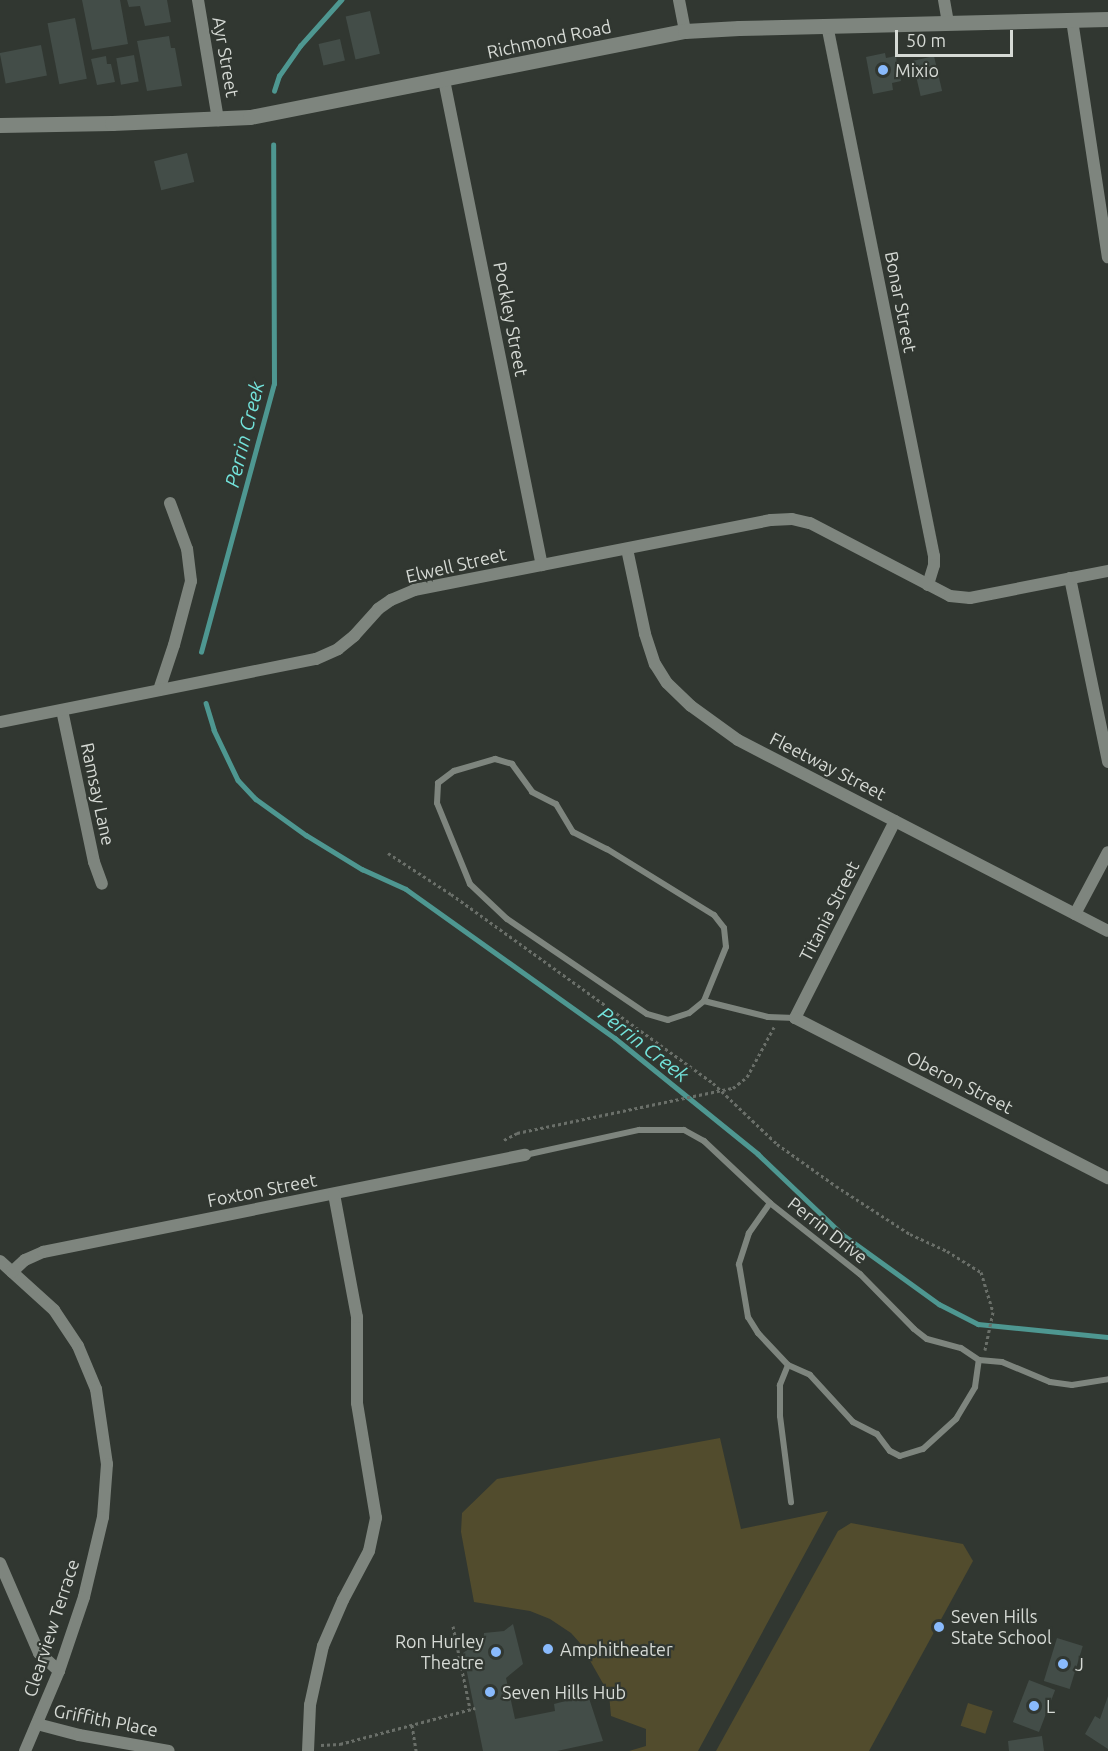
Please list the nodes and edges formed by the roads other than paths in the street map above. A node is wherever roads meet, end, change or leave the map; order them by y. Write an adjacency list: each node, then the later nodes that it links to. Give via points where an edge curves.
1 (198, 0): 10 (street, Ayr Street)
2 (679, 0): 8 (street)
3 (944, 0): 6 (street)
4 (1108, 19): 5 (main road, Richmond Road)
5 (1072, 20): 6 (main road, Richmond Road); 12 (street)
6 (948, 23): 7 (main road, Richmond Road)
7 (827, 26): 8 (main road, Richmond Road); 18 (street, Bonar Street, via 934,556)
8 (685, 31): 9 (main road, Richmond Road)
9 (444, 80): 10 (main road, Richmond Road); 15 (street, Pockley Street)
10 (218, 120): 11 (main road, Richmond Road)
11 (0, 125)
12 (1108, 257)
13 (170, 503): 19 (street, via 187,549 191,581)
14 (627, 549): 15 (street, Elwell Street); 18 (street, Elwell Street, via 792,519 810,523); 23 (street, Fleetway Street, via 645,634 655,664 667,683 738,740)
15 (542, 565): 19 (street, Elwell Street, via 414,590 378,609 338,649 316,659)
16 (1108, 571): 17 (street, Elwell Street)
17 (1070, 578): 18 (street, Elwell Street, via 970,598 950,596); 22 (street)
18 (928, 585)
19 (159, 690): 20 (street, Elwell Street)
20 (62, 710): 21 (street, Elwell Street); 25 (street, Ramsay Lane)
21 (0, 722)
22 (1108, 762)
23 (895, 821): 26 (street, Fleetway Street); 29 (street, Titania Street)
24 (1108, 852): 26 (street)
25 (102, 884)
26 (1075, 914): 27 (street, Fleetway Street)
27 (1108, 932)
28 (704, 1001): 28 (lane, via 689,1013 668,1020 647,1014 507,919 470,884 437,803 438,783 454,771 495,759 512,764 532,792 556,804 573,832 714,915 724,928 726,947); 29 (lane, via 768,1017)
29 (795, 1018): 31 (street, Oberon Street)
30 (525, 1155): 32 (street, Foxton Street); 33 (lane, Perrin Drive, via 639,1130 684,1131 704,1141)
31 (1108, 1178)
32 (334, 1194): 35 (street, Foxton Street, via 43,1252 25,1260); 45 (street, via 357,1317 357,1403 376,1518 369,1551 323,1646 310,1705)
33 (770, 1203): 36 (lane, Perrin Drive, via 860,1274 927,1339 961,1348); 37 (lane, via 749,1233 739,1264 748,1317)
34 (0, 1261): 35 (street, Clearview Terrace)
35 (12, 1272): 41 (street, Clearview Terrace, via 54,1310 78,1346 96,1389 105,1436 107,1491 103,1517 84,1597)
36 (979, 1360): 37 (lane, via 975,1387 956,1419 924,1449 900,1456 890,1451 877,1434 853,1422 810,1375); 38 (lane, Perrin Drive, via 1002,1362 1050,1382 1072,1385)
37 (788, 1365): 39 (lane, via 780,1385 780,1416)
38 (1108, 1379)
39 (791, 1502)
40 (0, 1563): 41 (street, via 39,1653)
41 (59, 1671): 42 (street, Clearview Terrace)
42 (37, 1724): 43 (street, Clearview Terrace); 44 (street, Griffith Place)
43 (25, 1751)
44 (169, 1751)
45 (308, 1751)

